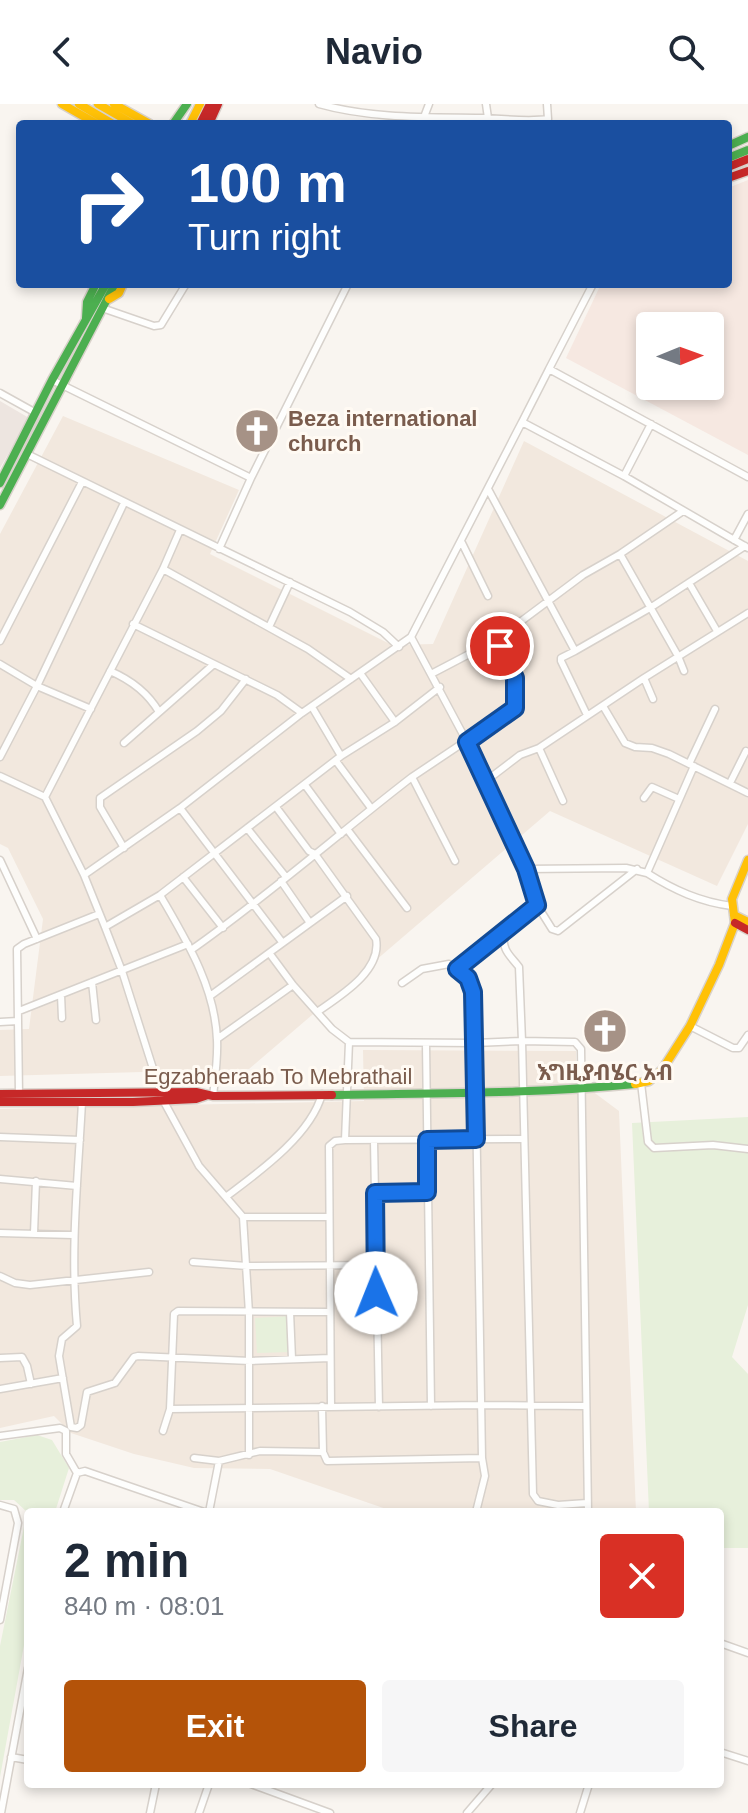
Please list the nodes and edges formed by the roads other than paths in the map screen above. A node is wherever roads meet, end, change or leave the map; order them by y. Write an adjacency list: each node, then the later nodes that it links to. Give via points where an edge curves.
1 (62, 104): 12 (main road)
2 (79, 104): 13 (main road)
3 (98, 104): 14 (main road)
4 (114, 104): 15 (main road)
5 (319, 104): 9 (street)
6 (429, 104): 10 (street)
7 (486, 104): 11 (street)
8 (547, 104): 17 (street, via 548,119)
9 (359, 108): 10 (street)
10 (424, 117): 11 (street)
11 (488, 118): 16 (street)
12 (90, 120)
13 (106, 120)
14 (126, 120)
15 (143, 120)
16 (506, 120)
17 (540, 120)
18 (94, 288): 26 (main road)
19 (105, 288): 25 (main road)
20 (112, 288): 25 (main road)
21 (121, 288): 25 (main road)
22 (184, 288): 25 (street, via 161,325)
23 (346, 288): 36 (street)
24 (591, 288): 27 (street)
25 (101, 304): 26 (main road); 28 (main road)
26 (86, 320): 28 (main road)
27 (549, 369): 31 (street); 32 (street)
28 (57, 382): 30 (main road); 33 (main road); 36 (street)
29 (0, 393): 30 (street)
30 (36, 413): 38 (main road)
31 (522, 422): 34 (street); 39 (street)
32 (651, 424): 34 (street); 35 (street)
33 (26, 454): 37 (street); 41 (main road)
34 (624, 476): 42 (street)
35 (748, 477)
36 (251, 478): 48 (street)
37 (82, 482): 40 (street); 62 (street)
38 (0, 483)
39 (488, 489): 46 (street); 54 (street)
40 (124, 503): 44 (street); 75 (street)
41 (0, 505)
42 (683, 511): 45 (street); 49 (street)
43 (748, 514): 45 (street)
44 (180, 530): 48 (street); 50 (street)
45 (734, 540): 47 (street)
46 (462, 543): 53 (street); 60 (street)
47 (746, 547): 52 (street)
48 (219, 549): 51 (street)
49 (620, 554): 54 (street); 55 (street)
50 (163, 569): 57 (street); 58 (street)
51 (290, 582): 58 (street); 63 (street, via 368,623)
52 (689, 583): 55 (street); 59 (street)
53 (488, 596)
54 (549, 599): 61 (street); 64 (street)
55 (650, 608): 64 (street); 65 (street)
56 (748, 613): 59 (street)
57 (133, 624): 67 (street); 68 (street)
58 (269, 627): 74 (street)
59 (717, 631): 65 (street)
60 (411, 637): 63 (street); 71 (street)
61 (496, 640): 71 (street); 86 (street, via 515,678 515,708)
62 (0, 641)
63 (399, 647): 70 (street)
64 (575, 651): 84 (street, via 561,661)
65 (678, 656): 69 (street); 72 (street)
66 (0, 664): 75 (street)
67 (214, 664): 73 (street); 82 (street)
68 (110, 671): 80 (street); 82 (street, via 151,698)
69 (684, 671)
70 (360, 673): 74 (street); 85 (street)
71 (433, 673): 76 (street)
72 (644, 678): 77 (street); 78 (street)
73 (246, 679): 83 (street); 108 (street, via 197,731 100,798)
74 (351, 679): 79 (street)
75 (37, 686): 80 (street); 90 (street)
76 (440, 687): 85 (street); 86 (street)
77 (653, 699)
78 (603, 706): 84 (street); 92 (street, via 625,743)
79 (312, 707): 83 (street); 91 (street)
80 (91, 709): 99 (street)
81 (715, 709): 92 (street)
82 (159, 712): 87 (street)
83 (302, 713): 104 (street)
84 (587, 715): 88 (street)
85 (395, 722): 91 (street)
86 (467, 742): 94 (street); 95 (street)
87 (124, 743)
88 (539, 748): 95 (street, via 520,755); 102 (street)
89 (746, 751): 96 (street)
90 (0, 757)
91 (338, 758): 97 (street); 105 (street)
92 (692, 765): 96 (street); 101 (street)
93 (0, 776): 99 (street)
94 (412, 777): 105 (street); 113 (street)
95 (486, 781): 114 (street)
96 (730, 783): 98 (street)
97 (305, 785): 103 (street); 107 (street)
98 (748, 793)
99 (45, 797): 117 (street)
100 (644, 798): 101 (street, via 652,787)
101 (679, 799): 116 (street)
102 (563, 801)
103 (276, 807): 106 (street); 110 (street)
104 (180, 808): 108 (street); 109 (street)
105 (371, 808): 107 (street)
106 (247, 828): 109 (street); 119 (street)
107 (344, 832): 110 (street); 124 (street)
108 (124, 848): 117 (street)
109 (215, 854): 118 (street); 122 (street)
110 (315, 854): 119 (street); 121 (street)
111 (0, 860): 133 (street)
112 (748, 860): 126 (main road, via 737,883)
113 (455, 861)
114 (526, 869): 115 (street); 123 (street)
115 (637, 869): 116 (street); 123 (street, via 558,931)
116 (647, 873): 126 (street)
117 (84, 875): 125 (street)
118 (183, 877): 120 (street); 130 (street)
119 (283, 879): 122 (street); 128 (street)
120 (160, 895): 129 (street); 135 (street)
121 (347, 896): 128 (street); 145 (street, via 376,939 375,958 351,986)
122 (256, 904): 130 (street); 134 (street)
123 (537, 905): 132 (street)
124 (407, 908)
125 (99, 914): 129 (street); 133 (street)
126 (734, 915): 127 (main road); 131 (main road); 150 (main road, via 719,965)
127 (748, 922)
128 (310, 923): 134 (street)
129 (105, 927): 138 (street)
130 (223, 928): 135 (street)
131 (748, 930)
132 (503, 931): 137 (street); 153 (street, via 507,957 519,967)
133 (37, 939): 144 (street, via 17,949)
134 (282, 942): 136 (street)
135 (190, 947): 138 (street); 143 (street)
136 (270, 954): 141 (street); 143 (street)
137 (457, 969): 140 (street, via 449,964 422,969); 155 (street, via 473,992)
138 (122, 971): 139 (street); 166 (street)
139 (92, 982): 142 (street); 147 (street)
140 (402, 983)
141 (293, 985): 145 (street); 152 (street)
142 (61, 995): 144 (street); 146 (street)
143 (210, 996): 152 (street)
144 (19, 1011): 148 (street)
145 (317, 1012): 154 (street)
146 (62, 1018)
147 (96, 1020)
148 (18, 1021): 149 (street); 162 (street)
149 (0, 1022)
150 (690, 1026): 151 (street, via 733,1048); 157 (main road, via 662,1070)
151 (748, 1035)
152 (217, 1039): 167 (street)
153 (522, 1041): 155 (street); 158 (street, via 579,1045); 159 (street)
154 (349, 1042): 156 (street); 164 (street)
155 (475, 1043): 156 (street); 160 (street)
156 (426, 1044): 165 (street)
157 (641, 1083): 158 (main road, Egzabheraab To Mebrathail); 177 (street, via 651,1146)
158 (581, 1089): 159 (main road, Egzabheraab To Mebrathail); 212 (street)
159 (524, 1091): 160 (main road, Egzabheraab To Mebrathail); 172 (street)
160 (476, 1093): 165 (main road, Egzabheraab To Mebrathail); 171 (street)
161 (0, 1094): 162 (main road, Egzabheraab To Mebrathail)
162 (19, 1094): 166 (main road, Egzabheraab To Mebrathail)
163 (322, 1094): 164 (main road, Egzabheraab To Mebrathail); 167 (main road, Egzabheraab To Mebrathail); 183 (street, via 314,1113)
164 (347, 1094): 165 (main road, Egzabheraab To Mebrathail); 174 (street)
165 (426, 1094): 175 (street)
166 (162, 1096): 167 (main road, Egzabheraab To Mebrathail); 169 (main road); 183 (street, via 199,1166)
167 (209, 1096)
168 (0, 1102): 169 (main road)
169 (82, 1102): 173 (street)
170 (0, 1137): 173 (street)
171 (476, 1139): 172 (street); 175 (street); 207 (street)
172 (524, 1139): 208 (street)
173 (80, 1140): 180 (street)
174 (345, 1140): 176 (street); 185 (street, via 331,1143 327,1152)
175 (427, 1140): 176 (street); 181 (street)
176 (374, 1141): 182 (street)
177 (748, 1149)
178 (0, 1179): 179 (street)
179 (36, 1181): 180 (street); 187 (street)
180 (77, 1186): 188 (street)
181 (427, 1192): 182 (street); 211 (street)
182 (375, 1193): 191 (street)
183 (230, 1201): 184 (street)
184 (243, 1217): 185 (street); 192 (street)
185 (328, 1217): 190 (street)
186 (0, 1233): 187 (street)
187 (34, 1233): 188 (street)
188 (73, 1235): 195 (street)
189 (193, 1262): 192 (street)
190 (328, 1265): 191 (street); 192 (street); 197 (street)
191 (375, 1265): 213 (street)
192 (247, 1266): 198 (street)
193 (149, 1272): 195 (street)
194 (0, 1276): 195 (street, via 30,1285)
195 (73, 1280): 204 (street, via 77,1326 62,1339)
196 (290, 1312): 197 (street); 198 (street); 202 (street)
197 (329, 1312): 201 (street)
198 (249, 1313): 200 (street, via 178,1311); 203 (street)
199 (0, 1358): 205 (street, via 22,1357)
200 (174, 1358): 203 (street); 214 (street); 216 (street, via 134,1357 115,1383 87,1392 81,1425)
201 (330, 1358): 202 (street); 210 (street)
202 (292, 1359): 203 (street)
203 (250, 1361): 215 (street)
204 (63, 1378): 205 (street); 216 (street)
205 (31, 1384): 206 (street)
206 (0, 1389)
207 (481, 1405): 208 (street); 211 (street); 222 (street)
208 (532, 1405): 212 (street); 225 (street, via 533,1494)
209 (322, 1406): 210 (street); 215 (street); 219 (street)
210 (331, 1406): 213 (street)
211 (431, 1406): 213 (street)
212 (584, 1406): 226 (street)
213 (379, 1407)
214 (170, 1409): 215 (street); 217 (street)
215 (250, 1409): 220 (street)
216 (68, 1429): 218 (street); 224 (street, via 66,1454)
217 (163, 1431)
218 (0, 1436)
219 (323, 1452): 220 (street); 222 (street, via 331,1461)
220 (249, 1455): 223 (street)
221 (194, 1458): 223 (street)
222 (482, 1458): 231 (street, via 485,1476)
223 (219, 1461): 230 (street)
224 (77, 1473): 228 (street); 229 (street, via 85,1471)
225 (540, 1502): 226 (street); 232 (street)
226 (587, 1503): 233 (street)
227 (0, 1505): 234 (street, via 17,1513 17,1535)
228 (64, 1508)
229 (195, 1508)
230 (208, 1508)
231 (477, 1508)
232 (538, 1508)
233 (588, 1508)
234 (4, 1581): 235 (street)
235 (0, 1620)
236 (724, 1644): 237 (street)
237 (748, 1653)
238 (24, 1689): 240 (street)
239 (724, 1753): 242 (street)
240 (11, 1757): 241 (street); 248 (street)
241 (24, 1759)
242 (748, 1761)
243 (155, 1788): 249 (street)
244 (208, 1788): 250 (street)
245 (262, 1788): 251 (street)
246 (489, 1788): 252 (street)
247 (588, 1788): 253 (street)
248 (1, 1813)
249 (150, 1813)
250 (199, 1813)
251 (330, 1813)
252 (467, 1813)
253 (580, 1813)

